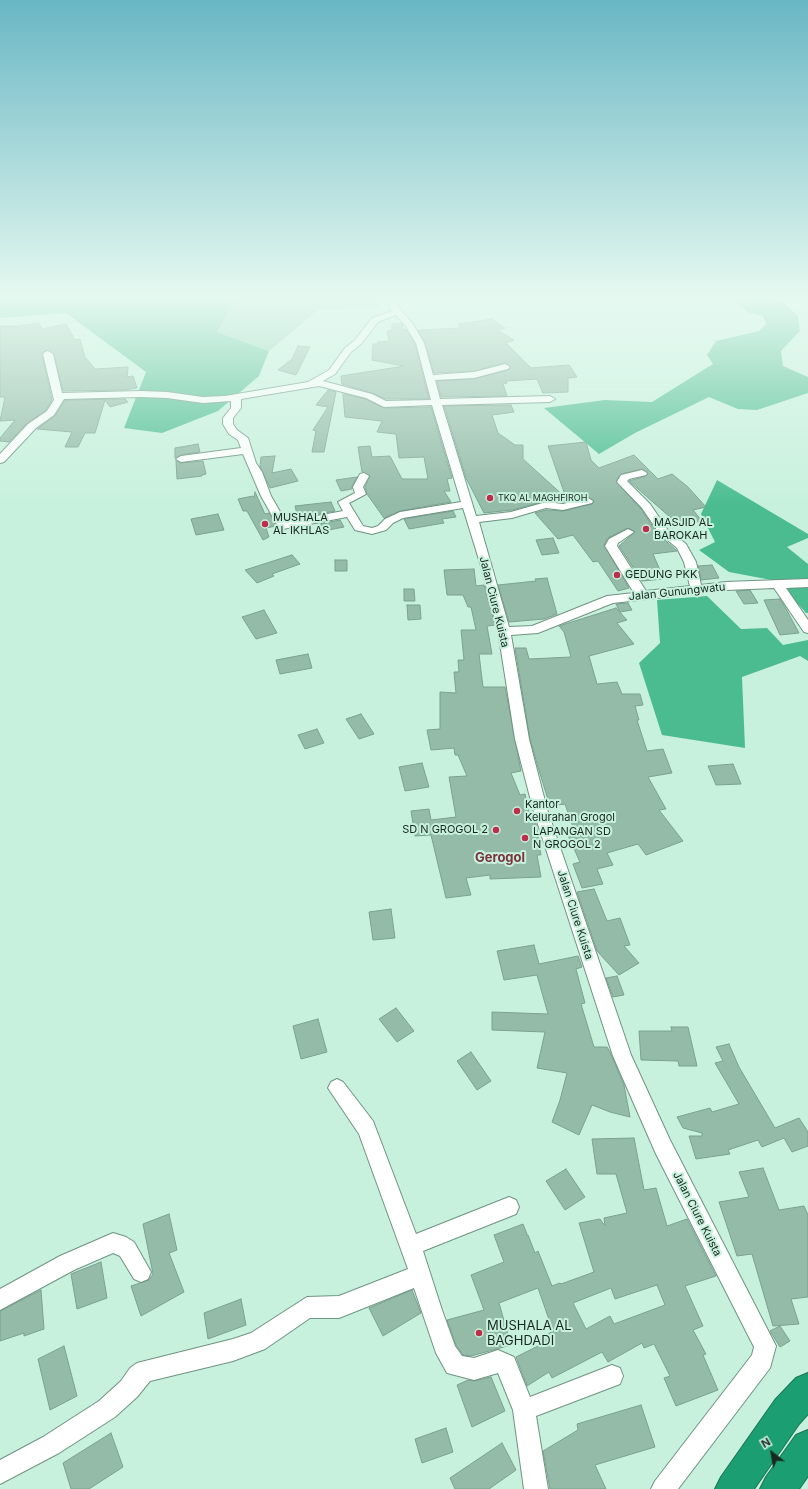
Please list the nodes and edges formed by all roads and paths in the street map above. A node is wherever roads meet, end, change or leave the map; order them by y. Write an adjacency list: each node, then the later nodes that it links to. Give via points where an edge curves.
1 (51, 365): 7 (street)
2 (337, 365): 6 (street, via 332,372)
3 (426, 365): 5 (street, Jalan Ciure Kuista)
4 (505, 368): 5 (street, via 474,375)
5 (430, 378): 10 (street, Jalan Ciure Kuista)
6 (312, 384): 8 (street); 10 (street, via 325,383 345,391 369,396 384,404)
7 (59, 396): 8 (street, via 141,394 203,400); 13 (street, via 52,413 32,426)
8 (236, 398): 11 (street, via 236,408 228,418 228,424 233,432 243,438)
9 (550, 400): 10 (street)
10 (437, 403): 17 (street, Jalan Ciure Kuista)
11 (247, 450): 12 (street); 18 (street, via 250,462 282,526)
12 (181, 459)
13 (0, 460)
14 (642, 473): 23 (street, via 625,477 622,482 646,506 663,531 682,546 690,562)
15 (364, 476): 18 (street, via 358,487 361,494 343,502)
16 (588, 501): 19 (street, via 562,507 546,505 516,514)
17 (466, 504): 18 (street, via 400,515 382,528 370,532 359,528); 19 (street, Jalan Ciure Kuista)
18 (350, 513)
19 (471, 520): 26 (street, Jalan Ciure Kuista)
20 (628, 532): 24 (street, via 613,541 611,546)
21 (808, 583): 22 (street, Jalan Gunungwatu)
22 (777, 584): 23 (street, Jalan Gunungwatu); 25 (street)
23 (696, 588): 24 (street, Jalan Gunungwatu)
24 (642, 595): 26 (street, Jalan Gunungwatu, via 601,602 534,630)
25 (808, 629)
26 (504, 631): 39 (street, Jalan Ciure Kuista, via 522,739 540,809 622,1056 663,1147 765,1346 762,1360)
27 (337, 1088): 29 (street, via 366,1128)
28 (509, 1207): 29 (street)
29 (411, 1246): 31 (street)
30 (141, 1272): 32 (street, via 127,1249 112,1243 67,1262)
31 (420, 1275): 35 (street, via 447,1353 456,1365 474,1369 498,1361 503,1362); 37 (street, via 339,1307 307,1308 260,1339 233,1350 145,1371 107,1409 51,1445)
32 (0, 1300)
33 (612, 1376): 35 (street)
34 (808, 1390): 40 (highway, via 787,1412)
35 (524, 1410): 38 (street)
36 (808, 1447): 41 (highway)
37 (0, 1472)
38 (536, 1489)
39 (663, 1489)
40 (733, 1489)
41 (778, 1489)

